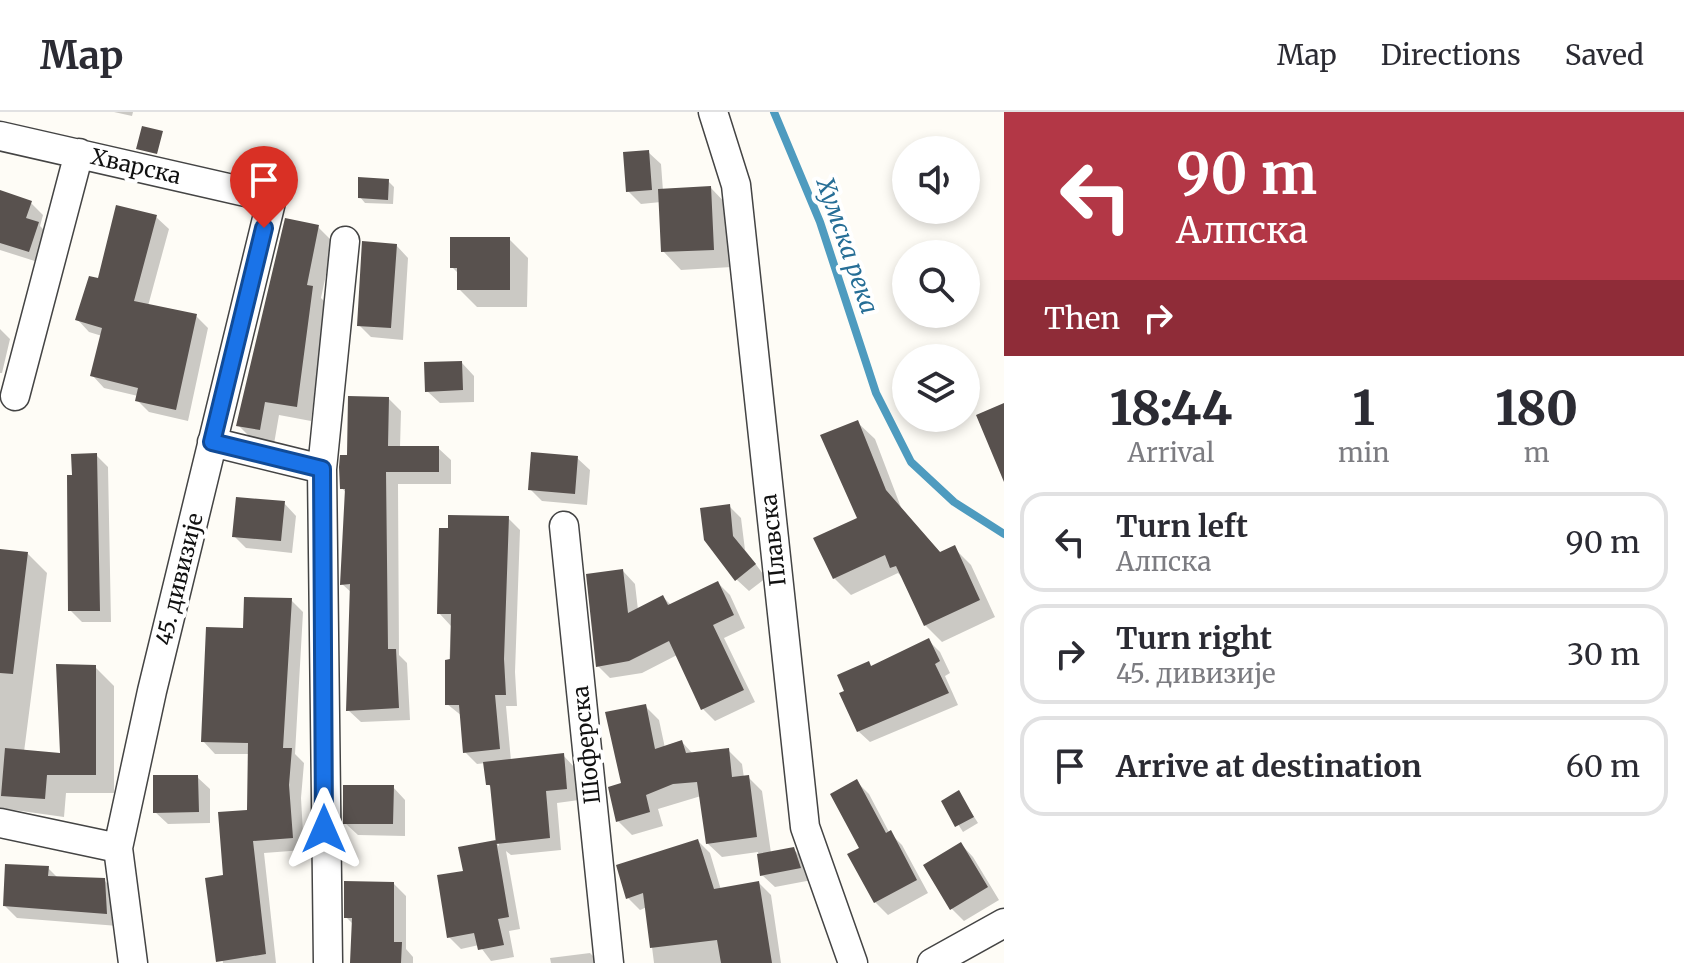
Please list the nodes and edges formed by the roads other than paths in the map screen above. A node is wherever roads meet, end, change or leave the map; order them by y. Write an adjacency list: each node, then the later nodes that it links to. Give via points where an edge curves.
1 (713, 112): 16 (street, Плавска, via 736,185 805,827)
2 (0, 136): 3 (street, Хварска)
3 (79, 153): 4 (street, Хварска); 6 (street)
4 (272, 198): 7 (street, 45. дивизије)
5 (345, 241): 8 (street)
6 (15, 396)
7 (212, 442): 8 (street); 11 (street, 45. дивизије)
8 (322, 469): 14 (street)
9 (564, 526): 15 (street, Шоферска)
10 (0, 823): 11 (street)
11 (118, 848): 13 (street, 45. дивизије)
12 (1004, 923): 17 (street)
13 (133, 963)
14 (328, 963)
15 (609, 963)
16 (853, 963)
17 (932, 963)

